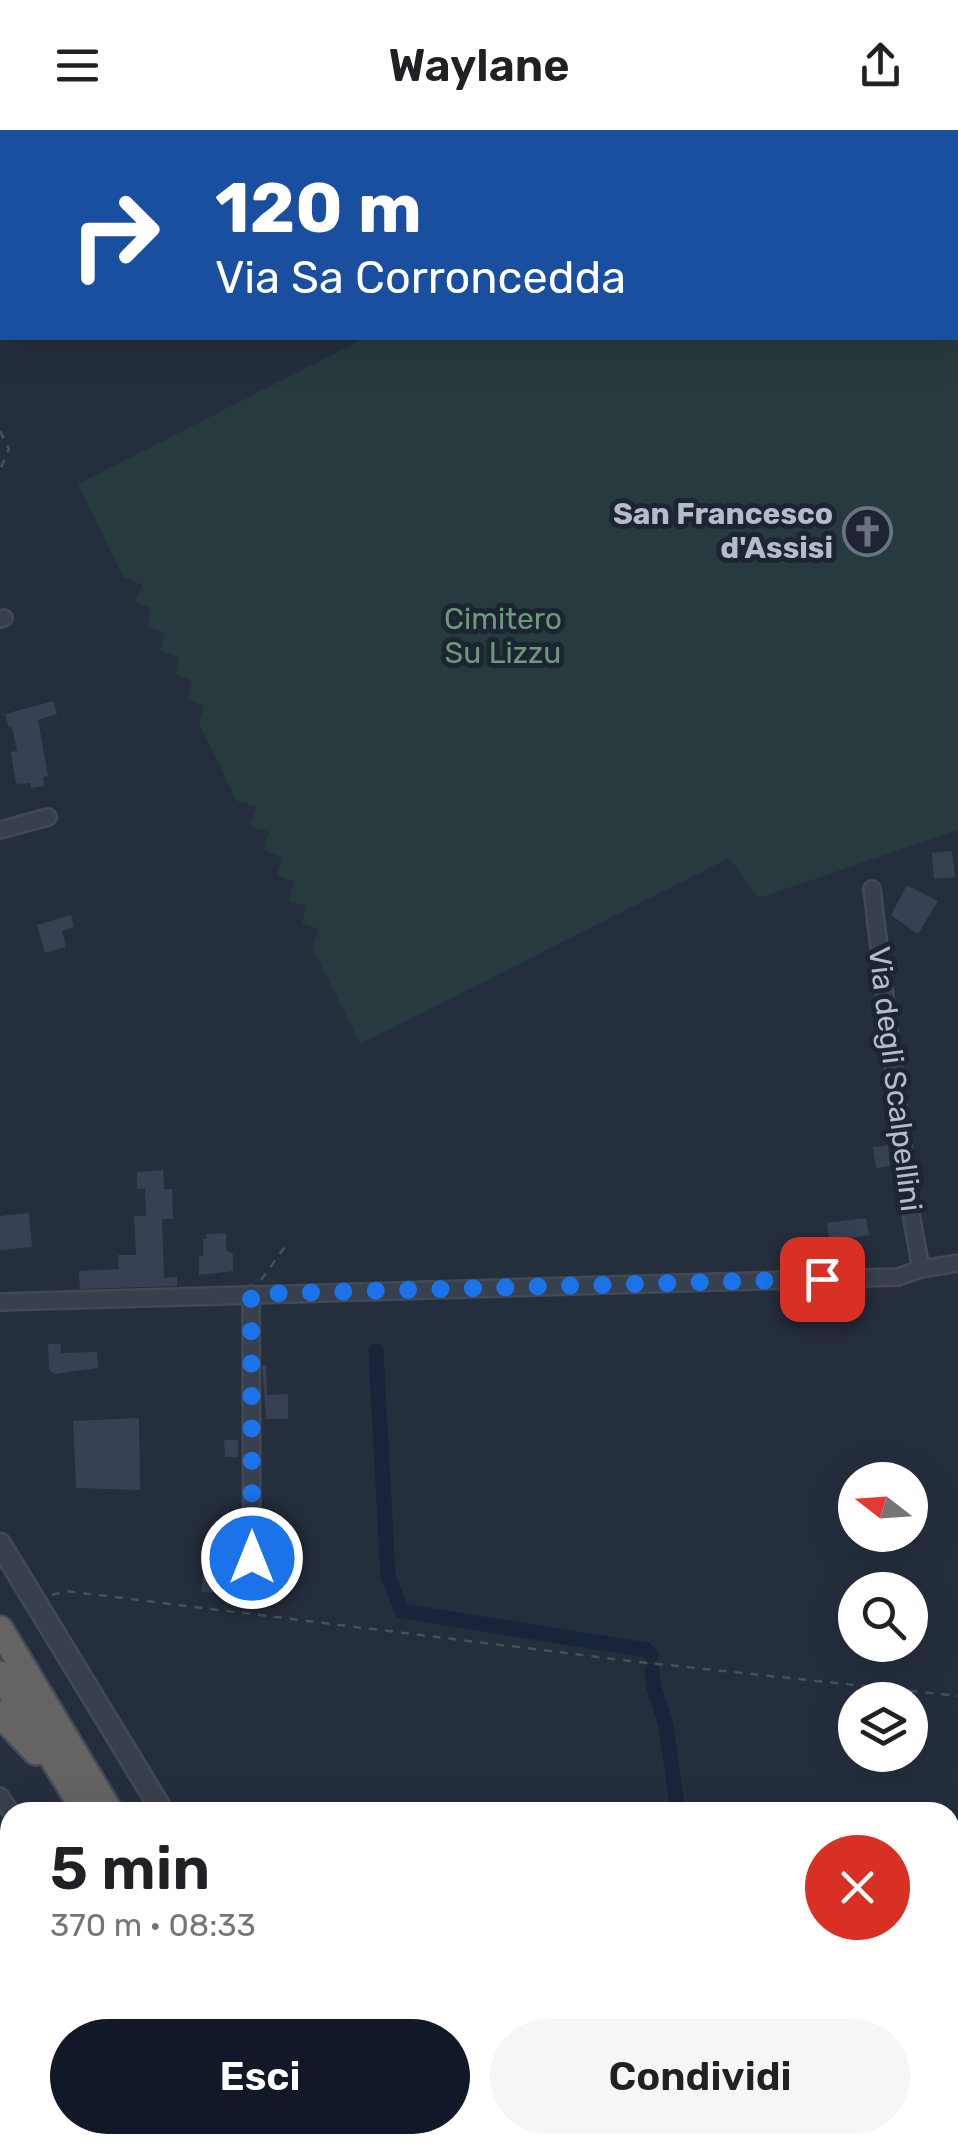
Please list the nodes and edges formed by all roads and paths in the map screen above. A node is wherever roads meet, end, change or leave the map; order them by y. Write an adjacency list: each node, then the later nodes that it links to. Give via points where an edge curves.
1 (0, 431): 2 (path, via 8,449)
2 (0, 470)
3 (48, 817): 4 (street)
4 (0, 830)
5 (872, 889): 8 (street, Via degli Scalpellini)
6 (287, 1244): 9 (path)
7 (958, 1263): 8 (street)
8 (921, 1269): 9 (street, via 898,1277)
9 (251, 1294): 10 (street); 12 (street)
10 (0, 1302)
11 (0, 1544): 13 (street)
12 (252, 1596)
13 (36, 1600): 16 (path, via 66,1591); 20 (street)
14 (0, 1629): 19 (highway)
15 (0, 1674): 18 (highway)
16 (958, 1696)
17 (0, 1714): 18 (highway)
18 (80, 1802)
19 (104, 1802)
20 (157, 1802)

